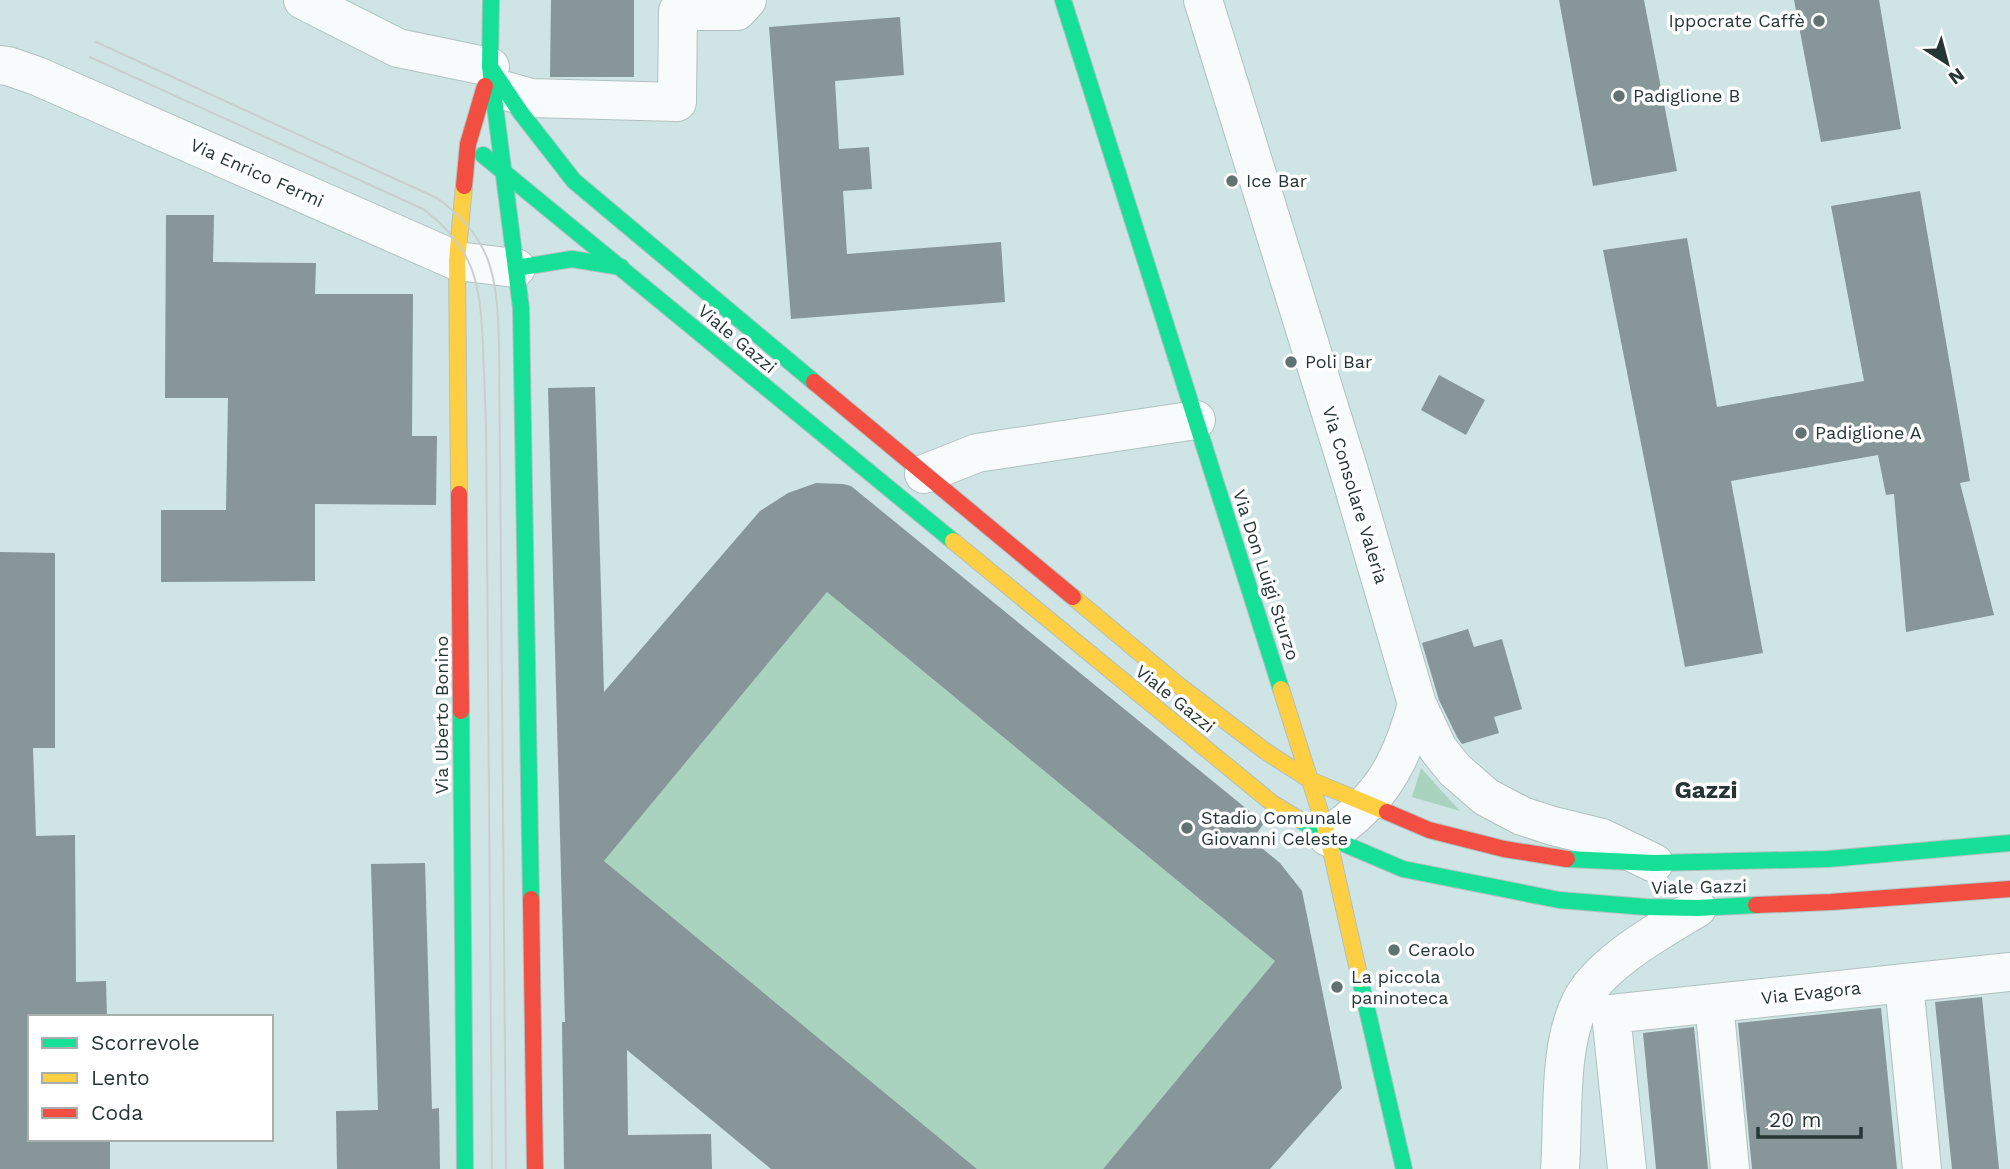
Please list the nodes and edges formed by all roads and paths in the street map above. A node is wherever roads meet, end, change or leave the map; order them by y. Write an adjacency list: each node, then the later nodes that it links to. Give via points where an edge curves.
1 (303, 0): 7 (street, via 398,48)
2 (491, 0): 7 (main road)
3 (747, 0): 7 (street, via 737,11 678,11 677,102 531,98)
4 (1063, 0): 16 (main road, Via Don Luigi Sturzo)
5 (1203, 0): 18 (street, Via Consolare Valeria)
6 (0, 65): 13 (street, Via Enrico Fermi, via 37,76)
7 (498, 79): 8 (main road, Via Uberto Bonino); 10 (main road); 11 (main road)
8 (468, 144): 10 (main road, Viale Gazzi); 12 (main road, Via Uberto Bonino)
9 (540, 164): 11 (main road)
10 (497, 172): 12 (main road); 14 (main road); 15 (main road, Viale Gazzi)
11 (574, 181): 17 (main road, Viale Gazzi)
12 (463, 197): 13 (main road, Via Uberto Bonino)
13 (457, 261): 14 (street, Via Enrico Fermi); 29 (main road, Via Uberto Bonino)
14 (516, 268): 15 (main road, via 572,259); 30 (main road, via 521,309)
15 (622, 268): 21 (main road, Viale Gazzi, via 1262,795)
16 (1196, 419): 17 (street, via 977,453); 19 (main road, Via Don Luigi Sturzo)
17 (924, 474): 19 (main road, Viale Gazzi, via 1177,684)
18 (1417, 704): 20 (street, via 1400,754); 23 (street, Via Consolare Valeria, via 1438,749 1486,797 1522,816 1602,838)
19 (1310, 780): 20 (main road, Viale Gazzi); 21 (main road, Via Don Luigi Sturzo)
20 (1367, 804): 21 (street); 23 (main road, Viale Gazzi, via 1429,830 1504,849 1558,859)
21 (1328, 837): 25 (main road, Viale Gazzi, via 1403,869 1493,888 1559,900); 31 (main road, Via Don Luigi Sturzo)
22 (2010, 844): 23 (main road, Viale Gazzi, via 1828,859)
23 (1654, 863)
24 (2010, 889): 25 (main road, Viale Gazzi)
25 (1697, 908): 32 (street, via 1618,960 1585,995 1567,1042)
26 (2010, 972): 27 (street, Via Evagora)
27 (1904, 983): 28 (street, Via Evagora); 35 (street)
28 (1714, 1003): 33 (street, Via Evagora, via 1611,1014); 34 (street)
29 (465, 1169)
30 (535, 1169)
31 (1404, 1169)
32 (1560, 1169)
33 (1627, 1169)
34 (1730, 1169)
35 (1922, 1169)

